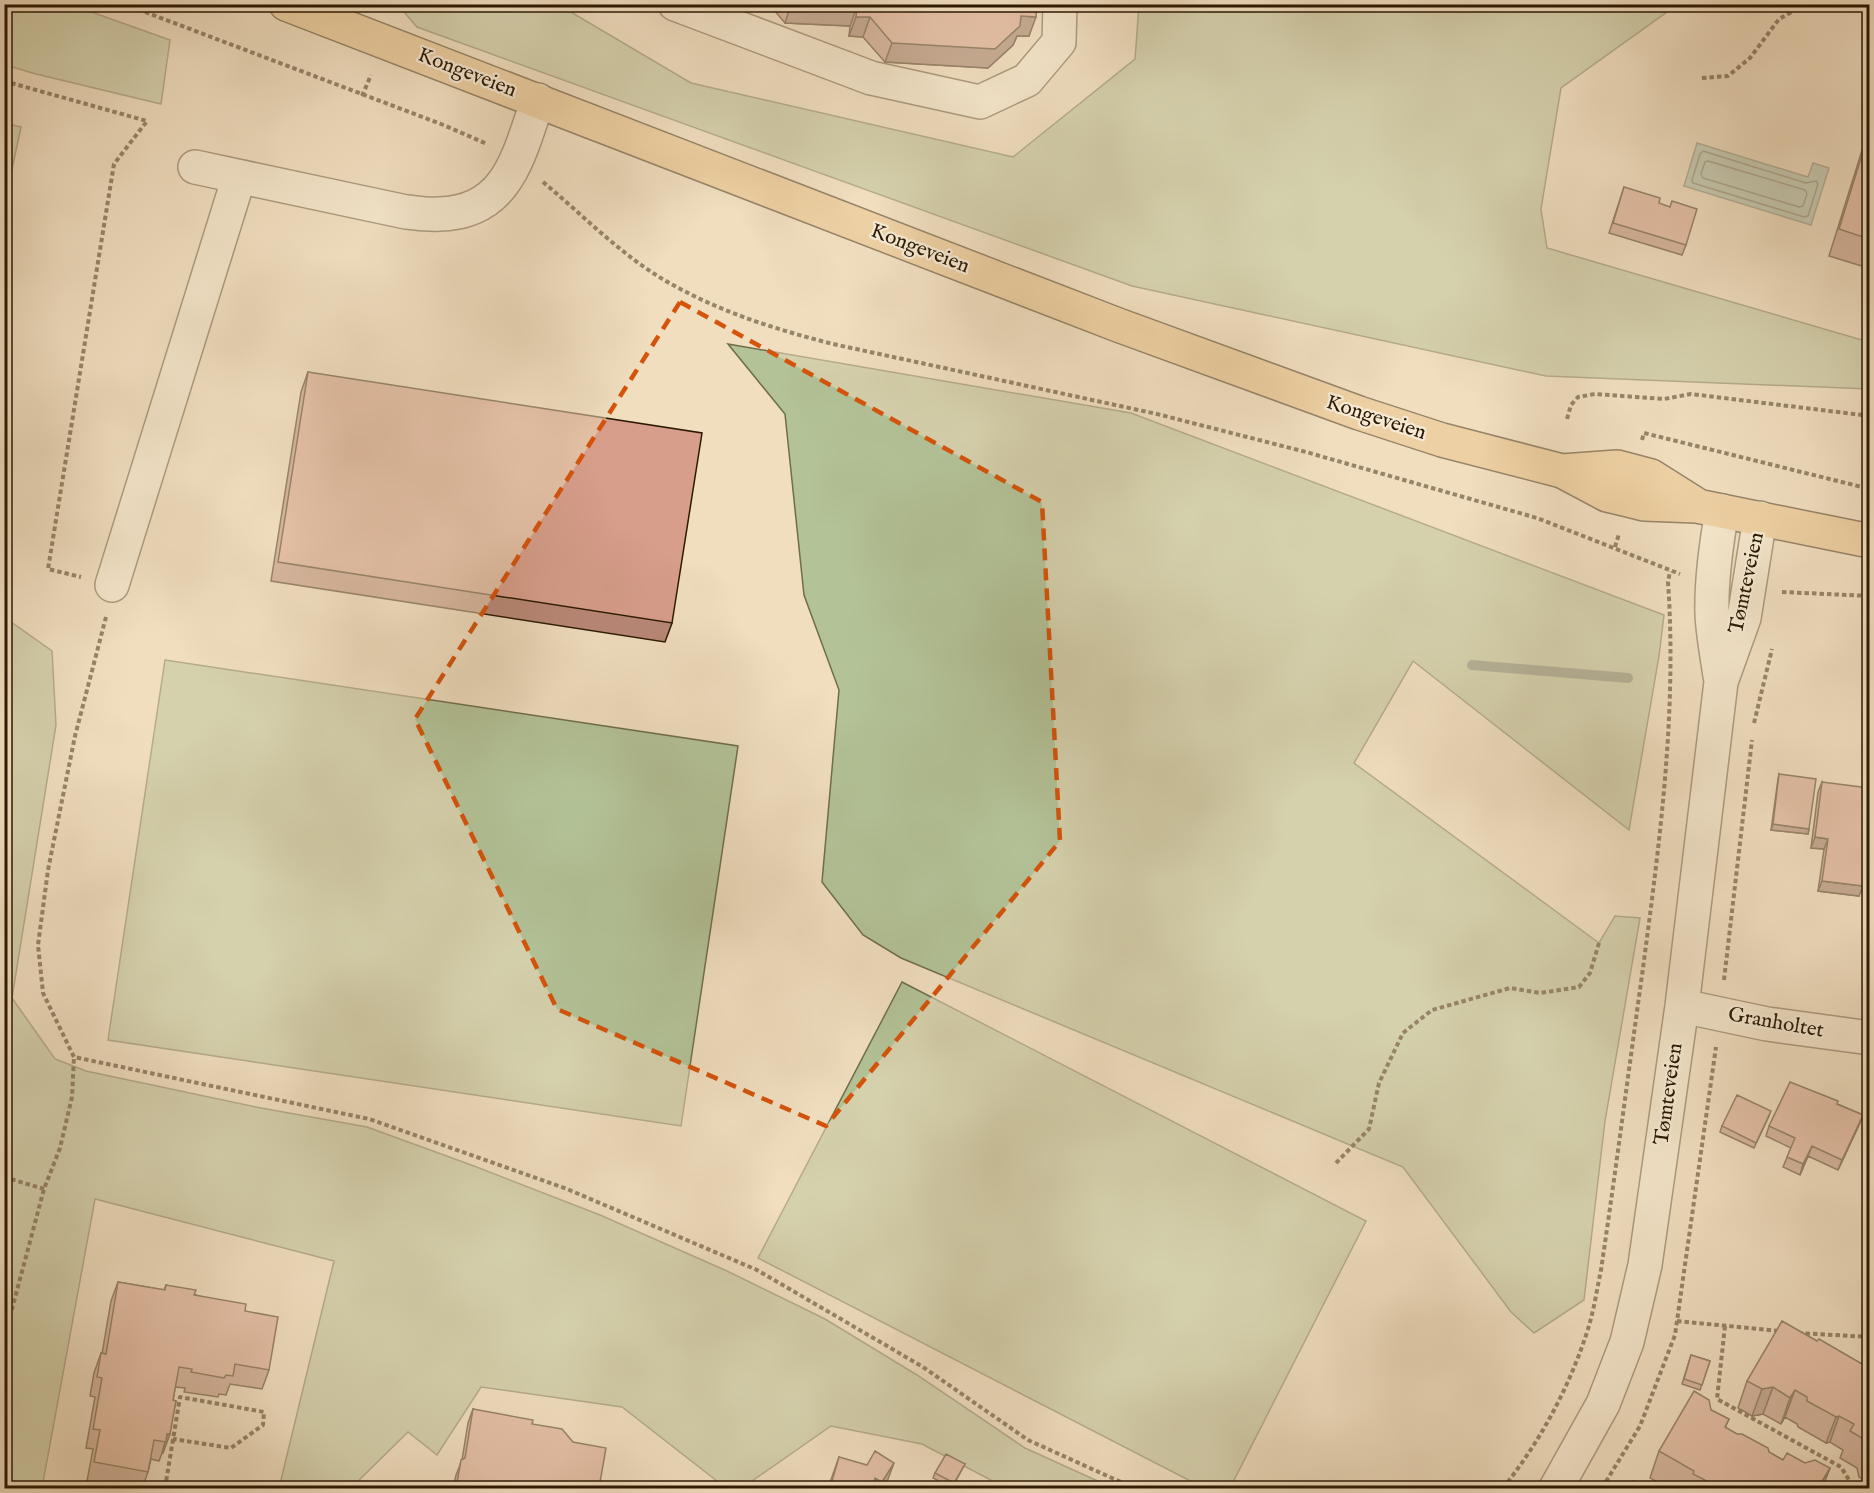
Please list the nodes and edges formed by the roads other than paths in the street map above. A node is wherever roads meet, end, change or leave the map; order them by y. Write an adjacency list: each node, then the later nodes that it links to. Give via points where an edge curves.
1 (675, 4): 2 (street, via 871,78 980,102 1034,73 1059,42)
2 (1060, 4)
3 (298, 7): 4 (main road, Kongeveien)
4 (537, 100): 6 (street, via 503,186 491,197 456,212 406,212); 7 (main road, Kongeveien, via 1301,393 1442,440 1562,471 1607,495 1644,504)
5 (195, 167): 6 (street)
6 (239, 177): 10 (street)
7 (1710, 508): 8 (main road, Kongeveien); 11 (street, Tømteveien, via 1715,552 1712,616)
8 (1760, 518): 9 (main road, Kongeveien); 11 (street, Tømteveien, via 1744,618)
9 (1869, 541)
10 (112, 585)
11 (1721, 682): 12 (street, Tømteveien)
12 (1682, 1006): 13 (street, Granholtet); 14 (street, Tømteveien, via 1645,1265 1627,1342 1603,1404)
13 (1869, 1038)
14 (1556, 1488)

